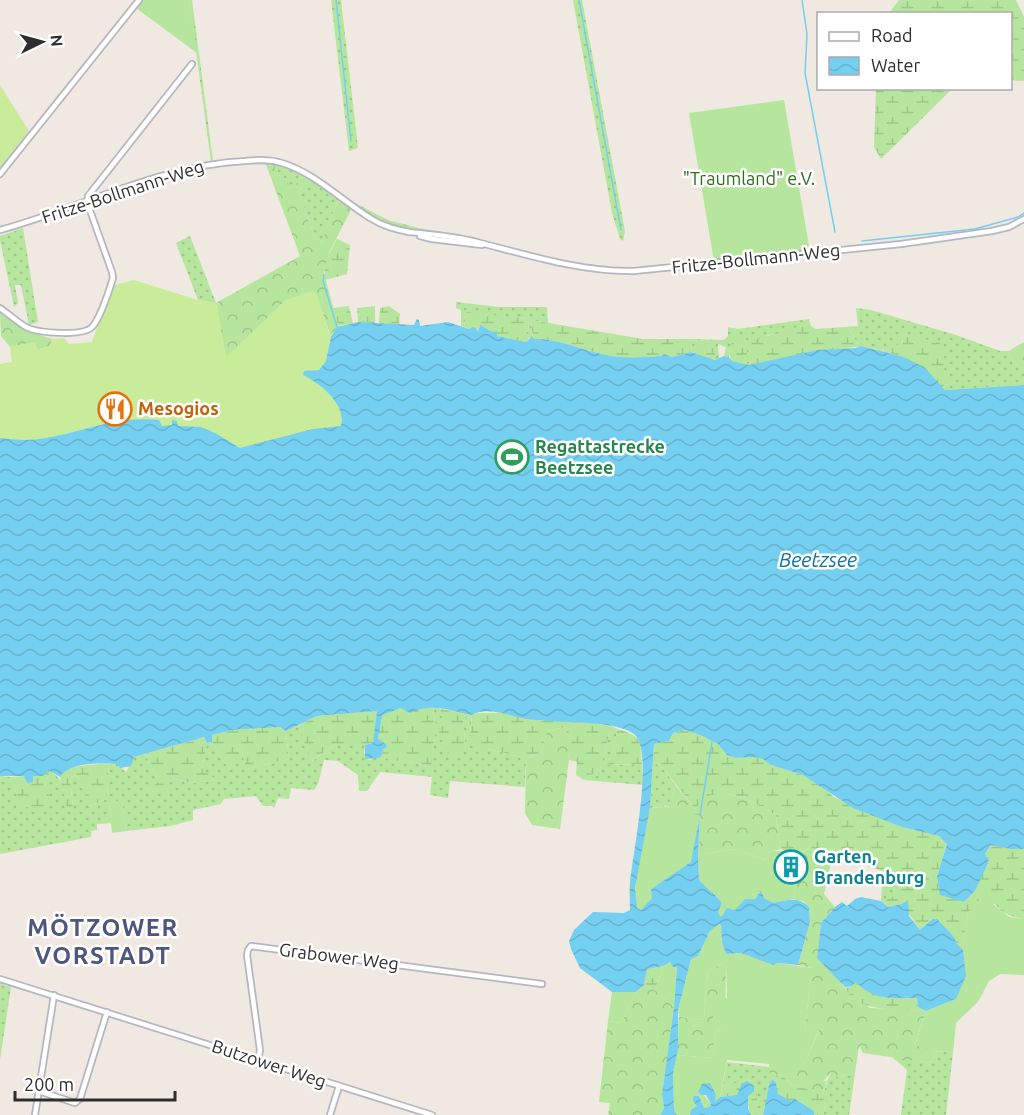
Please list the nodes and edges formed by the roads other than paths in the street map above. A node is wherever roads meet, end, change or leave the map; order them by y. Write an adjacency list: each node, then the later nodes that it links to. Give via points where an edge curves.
1 (139, 0): 3 (street)
2 (192, 64): 4 (street)
3 (0, 174)
4 (87, 202): 5 (street, Fritze-Bollmann-Weg, via 212,163 281,162 386,226 591,268 634,271 901,244 992,231); 6 (street, Fritze-Bollmann-Weg); 7 (street, via 113,278 94,325 85,331 37,331)
5 (1024, 219)
6 (0, 230)
7 (0, 308)
8 (0, 978): 10 (street, Butzower Weg)
9 (542, 984): 12 (street, Grabower Weg, via 251,946 247,955 260,1050)
10 (54, 995): 11 (street, Butzower Weg); 14 (street)
11 (106, 1012): 12 (street, Butzower Weg); 14 (street, via 80,1100 75,1102)
12 (258, 1060): 13 (street, Butzower Weg)
13 (339, 1086): 16 (street); 17 (street, Butzower Weg)
14 (39, 1091): 15 (street)
15 (35, 1115)
16 (330, 1115)
17 (432, 1115)

